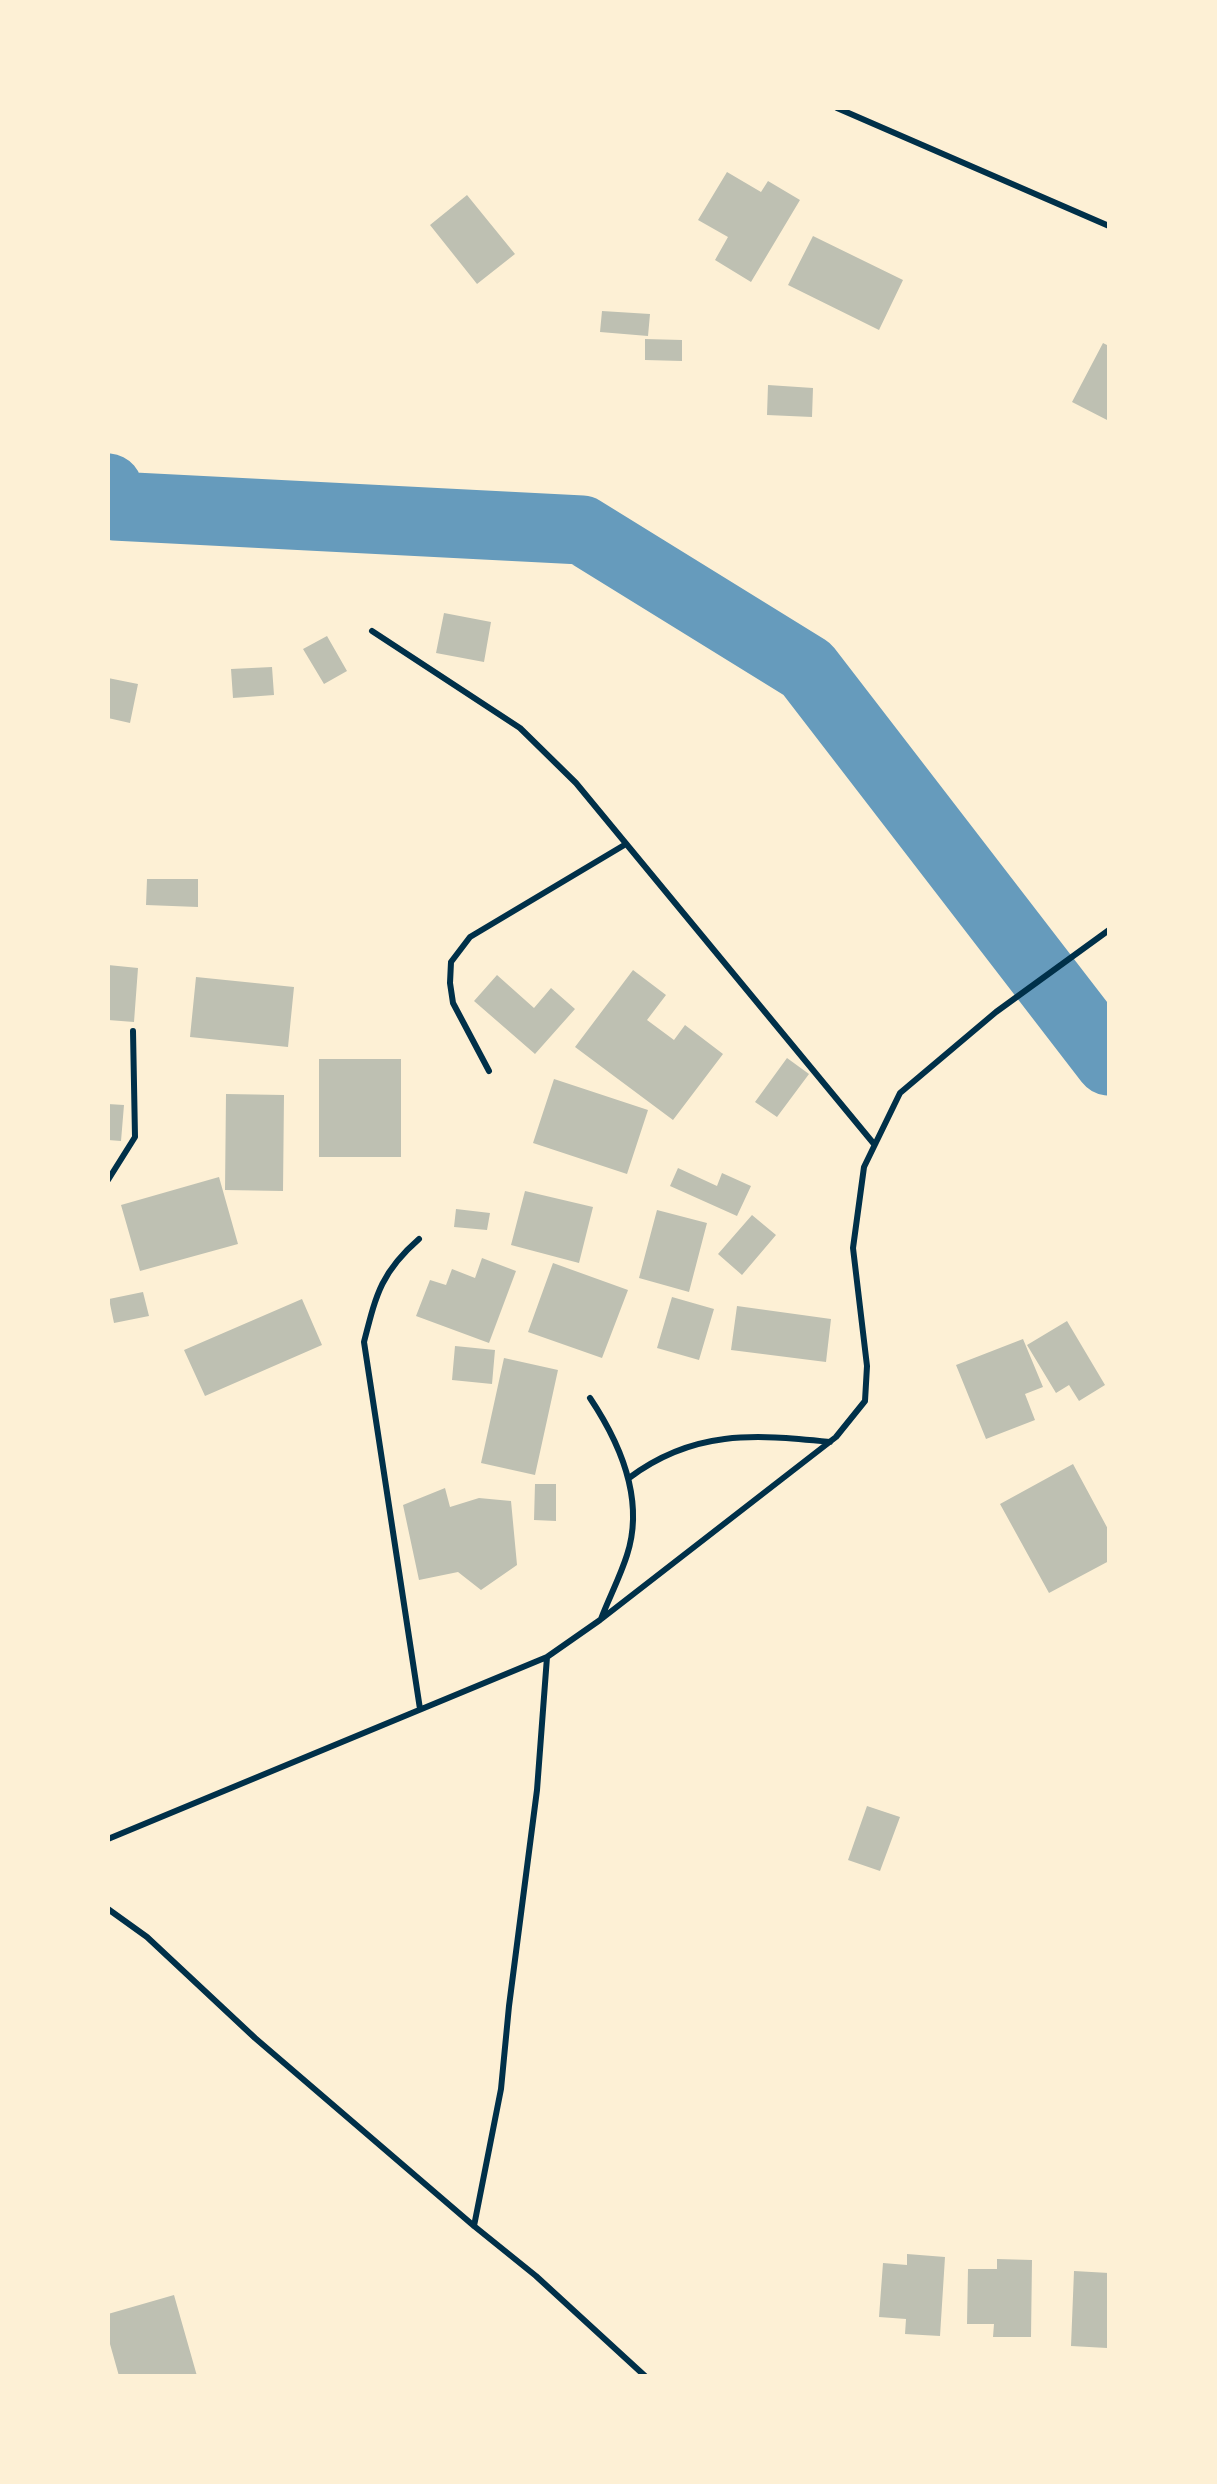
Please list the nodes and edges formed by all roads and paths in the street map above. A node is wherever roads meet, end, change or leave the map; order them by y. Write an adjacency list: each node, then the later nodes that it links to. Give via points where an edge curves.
1 (837, 108): 2 (street)
2 (1109, 226)
3 (372, 631): 4 (street, via 520,728 576,783)
4 (626, 844): 7 (street, via 470,938 451,962 453,1003); 8 (street)
5 (1109, 930): 8 (street, via 996,1012 900,1093)
6 (133, 1031): 9 (street, via 135,1137)
7 (489, 1071)
8 (874, 1144): 12 (street, via 864,1167 854,1248 867,1366 865,1401)
9 (108, 1180)
10 (419, 1239): 16 (street, via 397,1258 377,1292 364,1342)
11 (590, 1398): 13 (street, via 609,1427)
12 (830, 1442): 13 (street, via 726,1437 671,1452); 14 (street)
13 (629, 1478): 14 (street, via 632,1523 628,1553)
14 (600, 1620): 15 (street)
15 (547, 1657): 16 (street); 19 (street, via 537,1790 501,2089)
16 (420, 1709): 17 (street)
17 (108, 1839)
18 (108, 1909): 19 (street, via 147,1937 255,2038)
19 (474, 2226): 20 (street, via 536,2276)
20 (645, 2376)

